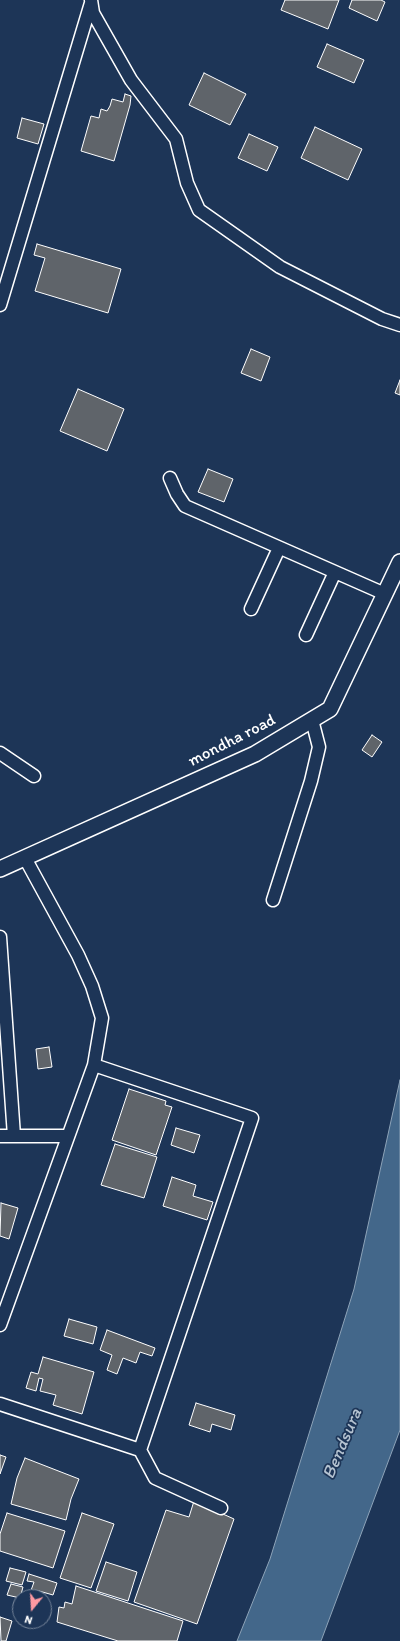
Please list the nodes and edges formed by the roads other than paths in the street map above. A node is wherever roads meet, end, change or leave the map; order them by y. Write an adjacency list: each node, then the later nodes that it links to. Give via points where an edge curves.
1 (91, 1): 2 (street); 3 (street, via 93,13 131,80 176,139 187,182 199,210 280,267 382,319)
2 (0, 305)
3 (400, 325)
4 (170, 478): 5 (street, via 185,506)
5 (279, 548): 7 (street); 9 (street)
6 (400, 562): 8 (street, mondha road)
7 (335, 572): 8 (street); 10 (street)
8 (385, 594): 11 (street, mondha road, via 330,709)
9 (251, 609)
10 (306, 635)
11 (312, 720): 14 (street, mondha road, via 255,754); 16 (street, via 319,747 311,781)
12 (0, 753): 13 (street)
13 (34, 776)
14 (25, 858): 15 (street, mondha road); 18 (street, via 92,986 102,1018)
15 (0, 869)
16 (273, 900)
17 (0, 937): 20 (street)
18 (94, 1065): 21 (street); 24 (street, via 252,1118)
19 (0, 1136): 20 (street)
20 (14, 1136): 21 (street)
21 (68, 1136): 22 (street)
22 (0, 1325)
23 (0, 1404): 24 (street)
24 (140, 1450): 25 (street, via 155,1478)
25 (221, 1508)

